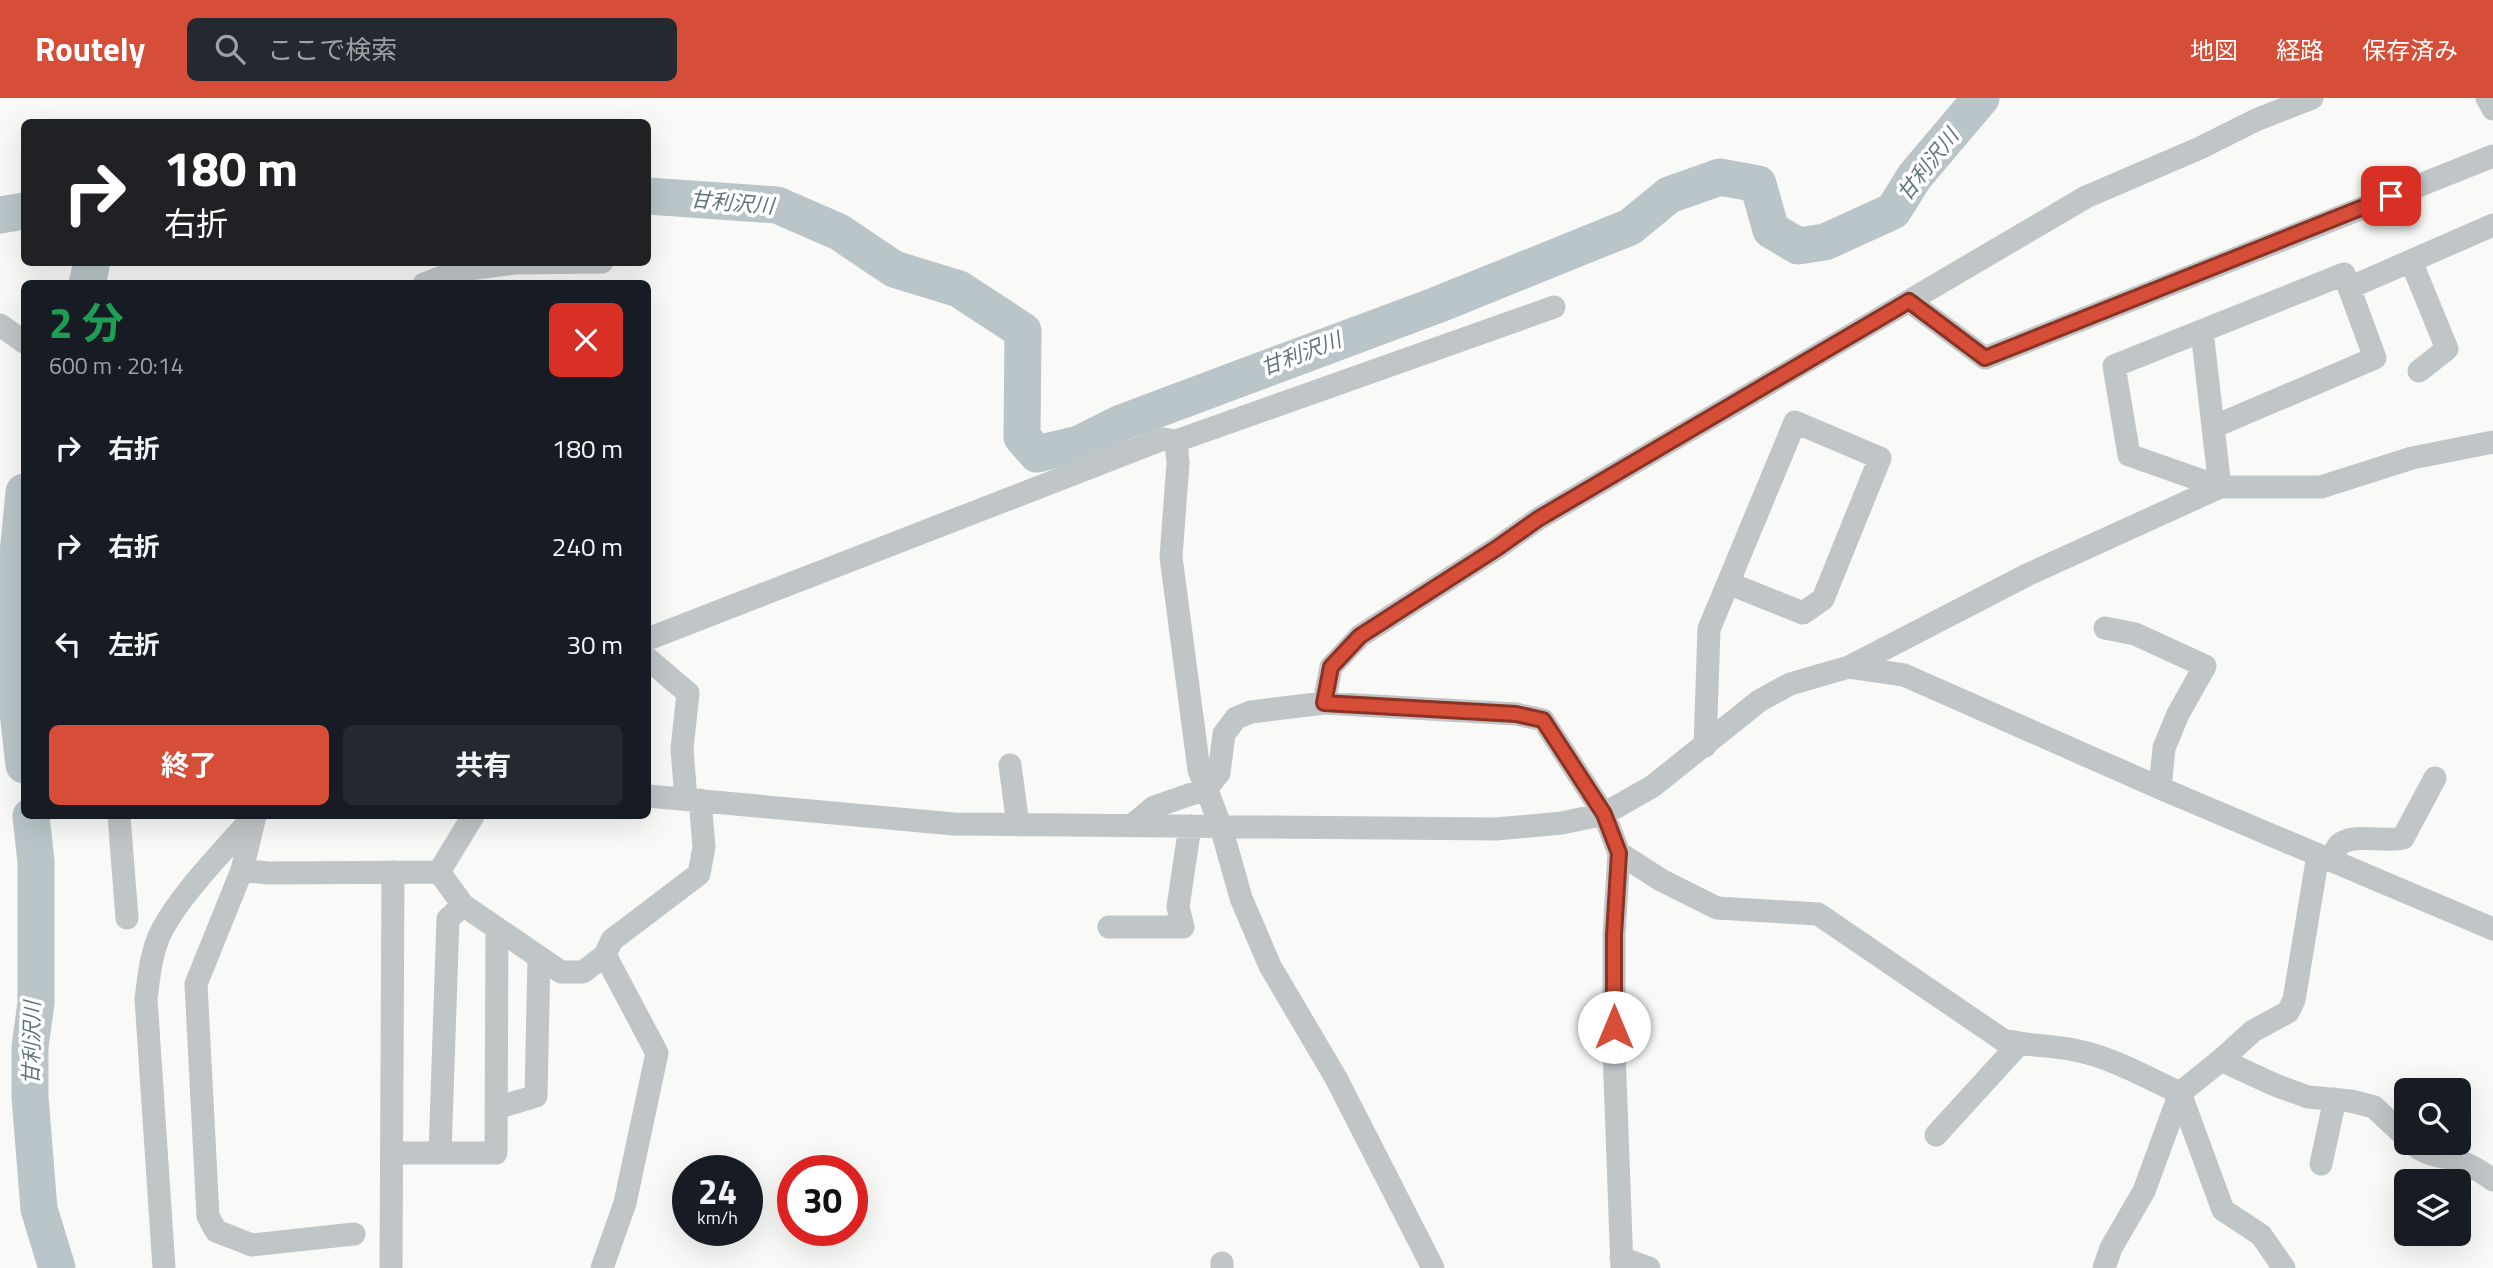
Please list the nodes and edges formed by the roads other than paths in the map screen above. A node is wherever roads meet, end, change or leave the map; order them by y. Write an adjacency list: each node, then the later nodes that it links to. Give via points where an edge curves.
1 (2312, 98): 10 (street, via 2085,197)
2 (2487, 98): 3 (street)
3 (2493, 109)
4 (2493, 156): 10 (street, via 1985,358)
5 (2493, 225): 6 (street)
6 (2411, 261): 9 (street); 15 (street, via 2447,349)
7 (492, 266): 8 (street)
8 (435, 280)
9 (2349, 288): 13 (street, via 2344,274); 16 (street, via 2375,358)
10 (1909, 301): 25 (street, via 1538,519 1360,636 1331,667)
11 (1555, 307): 17 (street)
12 (0, 325): 14 (street)
13 (2202, 331): 16 (street); 19 (street, via 2114,366 2129,455)
14 (21, 340)
15 (2419, 371)
16 (2213, 427): 19 (street)
17 (1176, 441): 22 (street, via 1163,439); 30 (street, via 1171,557 1199,770)
18 (2493, 442): 19 (street, via 2412,458 2321,487)
19 (2220, 487): 24 (street, via 2027,575)
20 (1728, 583): 20 (street, via 1795,422 1880,458 1823,599 1803,614); 26 (street, via 1709,629)
21 (2105, 628): 29 (street, via 2135,634 2205,666 2164,748)
22 (651, 638)
23 (651, 662): 32 (street, via 688,693 682,748)
24 (1849, 667): 26 (street, via 1790,684 1759,701); 29 (street, via 1904,675)
25 (1324, 703): 30 (street, via 1236,718 1224,734 1219,773); 33 (street, via 1516,714 1543,720)
26 (1705, 746): 33 (street, via 1653,786)
27 (1010, 765): 38 (street)
28 (2435, 778): 43 (street, via 2403,838 2353,838)
29 (2160, 788): 43 (street)
30 (1206, 789): 39 (street, via 1154,807); 41 (street)
31 (651, 796): 32 (street)
32 (693, 800): 38 (street, via 954,824); 52 (street, via 704,847 699,874 612,940)
33 (1604, 814): 41 (street, via 1496,829); 42 (street)
34 (119, 819): 48 (street)
35 (252, 819): 68 (street, via 176,909 162,931 150,966 146,999)
36 (254, 819): 44 (street)
37 (471, 819): 46 (street)
38 (1018, 825): 39 (street)
39 (1131, 826): 40 (street)
40 (1190, 827): 41 (street); 49 (street, via 1178,907 1184,927)
41 (1221, 827): 71 (street, via 1241,898 1270,967 1336,1079)
42 (1619, 853): 54 (street, via 1717,908 1818,914 1975,1023); 67 (street, via 1614,1050)
43 (2324, 858): 51 (street); 55 (street, via 2288,1013 2253,1031)
44 (242, 870): 45 (street); 66 (street, via 196,984 208,1216 216,1231 252,1245)
45 (393, 872): 46 (street); 61 (street)
46 (439, 872): 47 (street)
47 (463, 905): 50 (street); 62 (street, via 448,919)
48 (127, 918)
49 (1109, 927)
50 (496, 928): 53 (street); 58 (street)
51 (2493, 929)
52 (605, 955): 53 (street, via 583,972 561,972); 70 (street, via 657,1053 625,1203)
53 (540, 957): 58 (street, via 536,1096)
54 (2019, 1044): 56 (street, via 2076,1050); 60 (street)
55 (2221, 1060): 56 (street); 57 (street, via 2308,1097)
56 (2180, 1093): 73 (street, via 2144,1191); 74 (street, via 2222,1210 2261,1235)
57 (2335, 1100): 59 (street, via 2374,1107); 64 (street)
58 (496, 1108): 62 (street, via 496,1153)
59 (2394, 1126)
60 (1936, 1135)
61 (392, 1153): 62 (street); 69 (street)
62 (440, 1153)
63 (2434, 1155): 65 (street, via 2463,1162)
64 (2321, 1164)
65 (2493, 1180)
66 (354, 1234)
67 (1621, 1263): 72 (street)
68 (166, 1265)
69 (391, 1268)
70 (602, 1268)
71 (1433, 1268)
72 (1649, 1268)
73 (2104, 1268)
74 (2284, 1268)

